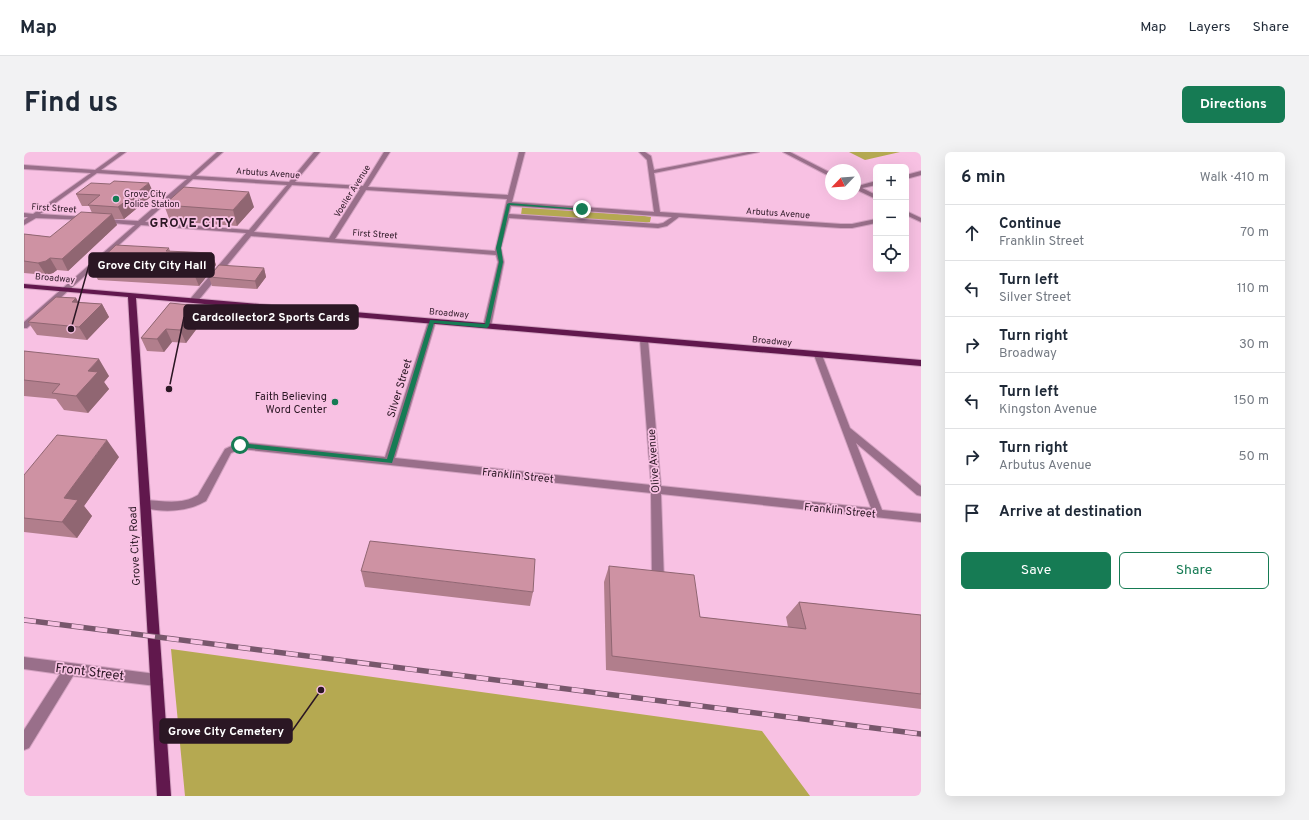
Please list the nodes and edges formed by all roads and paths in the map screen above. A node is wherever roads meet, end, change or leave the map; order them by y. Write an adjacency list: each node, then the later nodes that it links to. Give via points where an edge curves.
1 (123, 152): 10 (street)
2 (220, 152): 15 (street)
3 (317, 152): 16 (street)
4 (387, 152): 19 (street, Voeller Avenue)
5 (522, 152): 22 (street)
6 (642, 152): 11 (street, via 649,157)
7 (756, 152): 11 (street)
8 (786, 152): 12 (street)
9 (24, 167): 10 (street, Arbutus Avenue)
10 (95, 172): 15 (street, Arbutus Avenue); 26 (street)
11 (652, 172): 23 (street)
12 (825, 172)
13 (921, 173): 14 (street)
14 (909, 176)
15 (191, 178): 16 (street, Arbutus Avenue); 32 (street)
16 (290, 184): 19 (street, Arbutus Avenue); 33 (street)
17 (873, 184): 18 (street)
18 (861, 186)
19 (365, 188): 22 (street, Arbutus Avenue); 34 (street, Voeller Avenue)
20 (861, 190): 21 (street)
21 (873, 196)
22 (510, 201): 23 (street, Arbutus Avenue); 28 (street)
23 (657, 214): 27 (street, Arbutus Avenue)
24 (909, 214): 29 (street)
25 (24, 215): 26 (street, First Street)
26 (34, 215): 31 (street); 32 (street, First Street)
27 (678, 215): 28 (street, via 665,225 658,226); 30 (street, Arbutus Avenue, via 841,226)
28 (506, 216): 35 (street)
29 (921, 220)
30 (873, 222)
31 (24, 223)
32 (140, 223): 33 (street, First Street); 37 (street)
33 (250, 233): 34 (street, First Street); 39 (street)
34 (332, 240): 35 (street, First Street)
35 (499, 252): 42 (street, via 502,258)
36 (24, 286): 37 (main road, Broadway)
37 (66, 289): 38 (main road, Broadway); 41 (street)
38 (132, 295): 39 (main road, Broadway); 50 (main road, Grove City Road)
39 (194, 300): 40 (main road, Broadway)
40 (432, 321): 42 (main road, Broadway); 47 (street, Silver Street)
41 (24, 326)
42 (487, 326): 43 (main road, Broadway)
43 (644, 340): 44 (main road, Broadway); 48 (street, Olive Avenue)
44 (818, 354): 45 (main road, Broadway); 46 (street)
45 (921, 363)
46 (848, 431): 49 (street); 51 (street)
47 (390, 462): 48 (street, Franklin Street); 50 (street, Franklin Street, via 240,445 228,451 202,498 197,502 184,505)
48 (656, 489): 51 (street, Franklin Street); 53 (street, Olive Avenue)
49 (921, 492)
50 (146, 504): 56 (main road, Grove City Road)
51 (878, 514): 52 (street, Franklin Street)
52 (921, 518)
53 (658, 582)
54 (24, 663): 55 (street, Front Street)
55 (70, 669): 56 (street, Front Street); 57 (street)
56 (156, 680): 58 (main road, Grove City Road)
57 (24, 743)
58 (164, 796)

